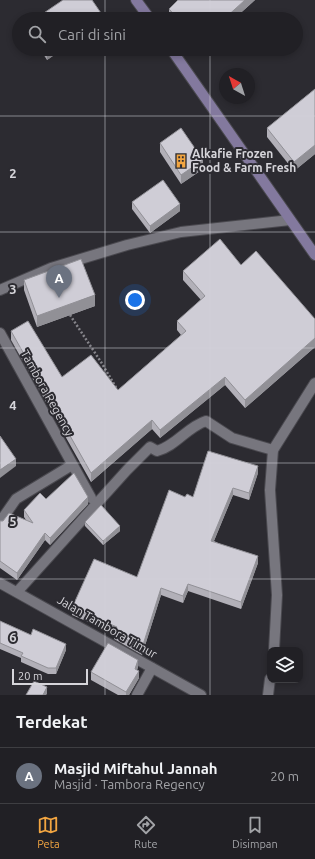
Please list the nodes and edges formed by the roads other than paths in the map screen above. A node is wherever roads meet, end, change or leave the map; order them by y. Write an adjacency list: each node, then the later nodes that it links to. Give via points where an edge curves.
1 (136, 0): 2 (main road)
2 (145, 12)
3 (176, 56): 4 (main road)
4 (293, 224): 5 (main road); 6 (street, via 181,232 51,268)
5 (315, 255)
6 (0, 290)
7 (0, 333): 10 (street, Tambora Regency)
8 (315, 383): 9 (street)
9 (274, 450): 14 (street, via 232,438 206,421 195,425 165,449 157,452 150,447); 15 (street, via 270,490 277,595)
10 (72, 465): 11 (street, Tambora Regency); 12 (street, via 16,499)
11 (91, 498)
12 (0, 522)
13 (0, 583): 14 (street, Jalan Tambora Timur)
14 (18, 592): 16 (street, Jalan Tambora Timur)
15 (274, 647)
16 (152, 668): 18 (street); 19 (street, Jalan Tambora Timur)
17 (270, 683): 20 (street)
18 (137, 695)
19 (201, 695)
20 (268, 695)

